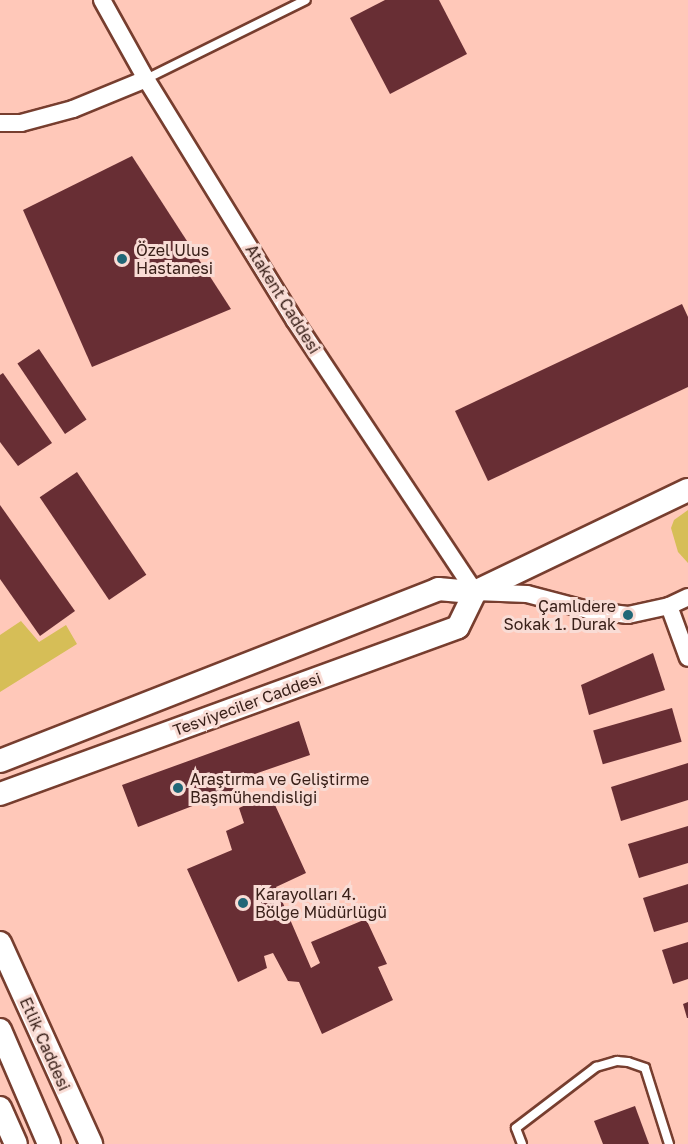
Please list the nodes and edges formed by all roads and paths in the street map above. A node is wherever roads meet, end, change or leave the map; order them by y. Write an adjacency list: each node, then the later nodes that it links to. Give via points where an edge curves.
1 (102, 0): 3 (street, Atakent Caddesi)
2 (306, 0): 3 (lane)
3 (146, 79): 4 (street, via 73,109 21,123); 6 (street, Atakent Caddesi, via 295,321)
4 (0, 123)
5 (688, 490): 6 (street)
6 (475, 592): 8 (street, via 526,594 610,615); 10 (street, Tesviyeciler Caddesi, via 438,589); 11 (street, Tesviyeciler Caddesi, via 458,627)
7 (688, 597): 8 (street)
8 (669, 606): 9 (street)
9 (688, 658)
10 (0, 761)
11 (0, 794)
12 (0, 943): 17 (street, Etlik Caddesi)
13 (0, 1030): 16 (street)
14 (0, 1108): 15 (street)
15 (16, 1144)
16 (49, 1144)
17 (91, 1144)
18 (522, 1144): 19 (lane, via 516,1128 596,1067 617,1061 645,1068)
19 (669, 1144)

